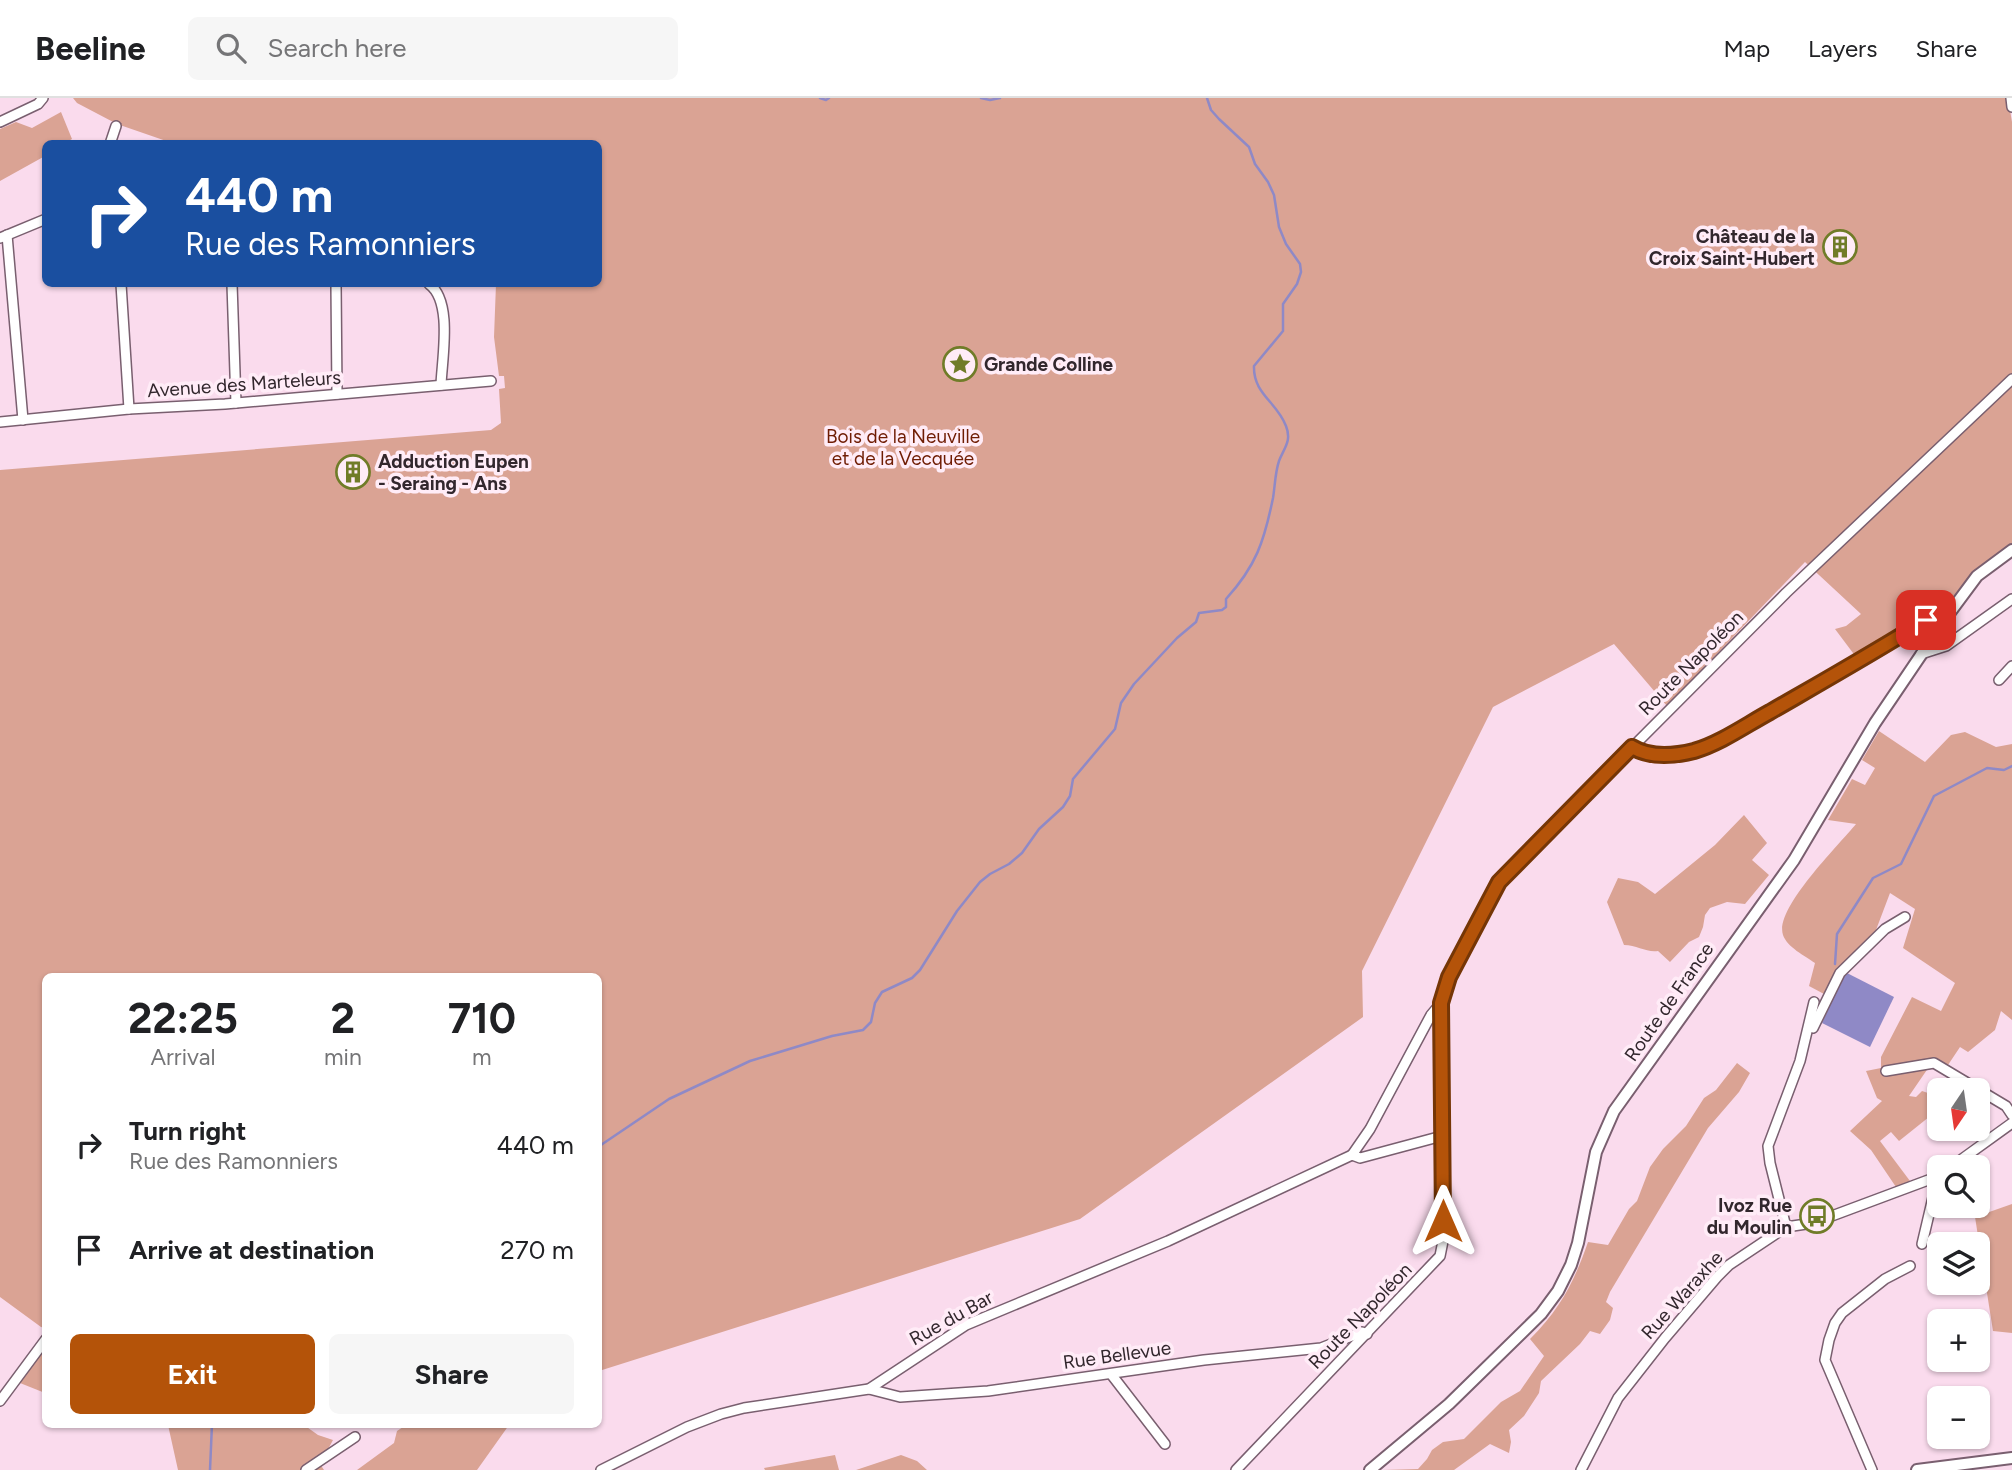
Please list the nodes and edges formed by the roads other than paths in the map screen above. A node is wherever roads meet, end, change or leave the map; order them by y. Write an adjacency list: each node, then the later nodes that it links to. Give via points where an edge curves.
1 (43, 98): 4 (street)
2 (2011, 98): 3 (street)
3 (2012, 107)
4 (0, 122)
5 (116, 126): 6 (street)
6 (111, 140)
7 (42, 221): 8 (street)
8 (3, 236): 19 (street)
9 (121, 287): 18 (street)
10 (232, 287): 17 (street)
11 (336, 287): 16 (street)
12 (432, 287): 15 (street, via 444,308)
13 (2012, 379): 27 (street, Route Napoléon, via 1815,564)
14 (491, 381): 15 (street, Avenue des Marteleurs)
15 (442, 385): 16 (street, Avenue des Marteleurs)
16 (337, 394): 17 (street, Avenue des Marteleurs)
17 (236, 403): 18 (street, Avenue des Marteleurs)
18 (129, 409): 19 (street, Avenue des Marteleurs)
19 (23, 420): 20 (street, Avenue des Marteleurs)
20 (0, 422)
21 (2012, 550): 23 (main road, Route de France, via 1977,576)
22 (2012, 599): 24 (street, via 1946,646)
23 (1948, 615): 24 (main road, Route de France); 27 (street, via 1926,620 1704,747 1663,755)
24 (1921, 654): 54 (main road, Route de France, via 1794,860 1614,1111 1596,1152 1578,1243 1558,1291 1541,1314 1449,1404)
25 (2012, 666): 26 (street)
26 (1999, 680)
27 (1632, 747): 30 (street, Route Napoléon, via 1499,882 1449,977)
28 (1905, 917): 31 (street, via 1885,929 1840,973)
29 (1814, 1002): 31 (street)
30 (1441, 1003): 35 (street, Route Napoléon); 36 (street)
31 (1807, 1039): 40 (street, via 1768,1146)
32 (1886, 1072): 33 (street, via 1934,1063 2006,1105)
33 (2012, 1115)
34 (2012, 1123): 37 (street)
35 (1442, 1136): 36 (street, Rue du Bar, via 1360,1158); 43 (street, Route Napoléon, via 1440,1256)
36 (1352, 1155): 46 (street, Rue du Bar, via 1168,1241 976,1320)
37 (1968, 1155)
38 (1927, 1180): 40 (street, Rue Waraxhe, via 1813,1223)
39 (1928, 1218): 41 (street)
40 (1786, 1227): 55 (street, Rue Waraxhe, via 1717,1277 1665,1338 1618,1398)
41 (1922, 1244)
42 (1910, 1266): 56 (street, via 1885,1279 1842,1313 1825,1360)
43 (1367, 1334): 45 (street, Rue Bellevue, via 1321,1348); 53 (street, Route Napoléon)
44 (42, 1344): 47 (street)
45 (1111, 1374): 46 (street, Rue Bellevue, via 929,1396 900,1397); 49 (street)
46 (869, 1389): 52 (street, Rue du Bar, via 721,1414)
47 (0, 1401)
48 (355, 1437): 51 (street)
49 (1164, 1444)
50 (2012, 1458): 57 (main road)
51 (306, 1470)
52 (601, 1470)
53 (1236, 1470)
54 (1370, 1470)
55 (1581, 1470)
56 (1872, 1470)
57 (1917, 1470)

